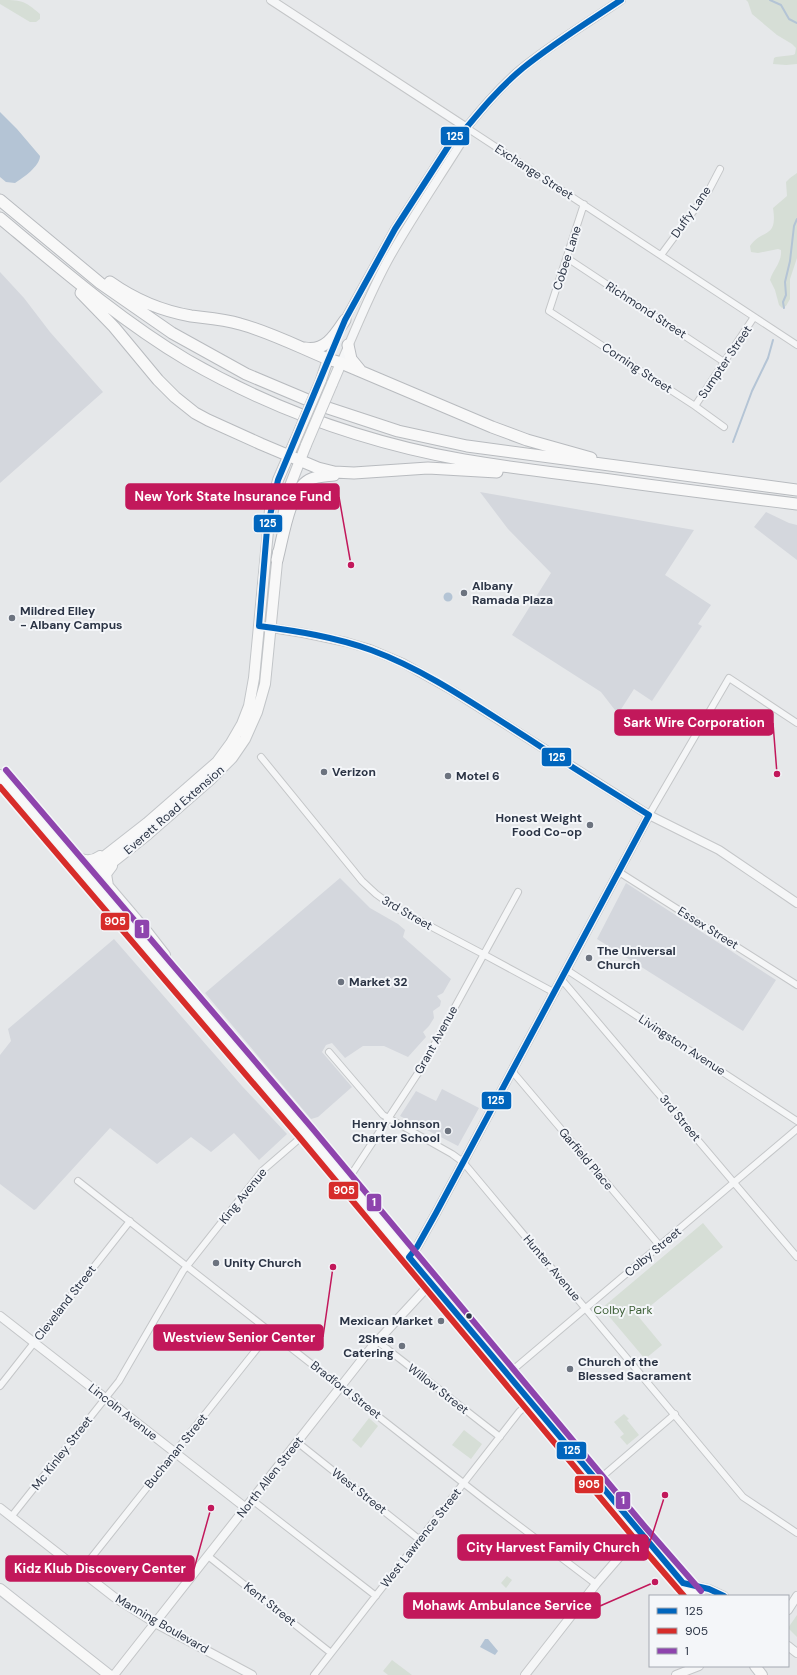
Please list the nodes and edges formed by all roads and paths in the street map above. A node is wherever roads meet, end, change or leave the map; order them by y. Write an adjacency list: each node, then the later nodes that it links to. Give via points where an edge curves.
1 (271, 0): 3 (street, Exchange Street)
2 (622, 0): 3 (street, via 522,69 493,96)
3 (464, 130): 6 (street, Exchange Street); 14 (street, via 455,136 395,229); 15 (street, via 462,141 403,233 369,297)
4 (720, 169): 9 (street, Duffy Lane, via 709,190)
5 (0, 200): 7 (highway)
6 (584, 204): 9 (street, Exchange Street); 11 (street, Cobee Lane)
7 (18, 215): 17 (highway, via 114,285 137,298 178,313 239,323); 26 (highway, via 100,283 159,325 222,362 296,396 366,422 444,442 514,454)
8 (0, 218): 10 (highway)
9 (661, 255): 13 (street, Exchange Street)
10 (46, 257): 24 (highway, via 114,327 175,397 208,420); 28 (highway, via 115,312 164,345 215,374 290,410 343,430 423,452)
11 (567, 258): 12 (street, Cobee Lane); 19 (street, Richmond Street)
12 (549, 311): 22 (street, Corning Street)
13 (754, 317): 16 (street, Exchange Street); 19 (street, Sumpter Street)
14 (345, 320): 17 (highway, via 325,345 313,349); 18 (street)
15 (348, 345): 20 (street); 21 (highway, via 351,359)
16 (797, 345)
17 (295, 346): 18 (highway)
18 (328, 359): 20 (highway); 24 (main road, Everett Road Extension, bridge)
19 (724, 362): 22 (street, Sumpter Street)
20 (341, 363): 21 (highway); 25 (main road, Everett Road Extension, bridge)
21 (362, 371): 26 (highway, via 509,434)
22 (695, 406): 23 (street, Corning Street)
23 (724, 427)
24 (288, 456): 25 (highway); 32 (main road, Everett Road Extension, via 270,510)
25 (299, 460): 27 (highway, via 334,472); 31 (main road, Everett Road Extension, via 285,501)
26 (628, 468): 29 (highway)
27 (365, 472): 28 (highway, via 428,468); 31 (highway, via 320,476 305,483 296,493 292,503)
28 (605, 480): 30 (highway)
29 (797, 490)
30 (797, 504)
31 (277, 560): 33 (main road, Everett Road Extension)
32 (259, 626): 33 (street); 37 (main road, Everett Road Extension, via 251,696 237,733 217,762)
33 (270, 628): 38 (street, via 346,642 403,663); 40 (main road, Everett Road Extension, via 263,692 245,739 222,769)
34 (797, 723): 38 (street, via 729,678)
35 (261, 757): 45 (street, 3rd Street, via 362,881 376,894 394,907)
36 (0, 775): 39 (main road)
37 (160, 812): 39 (main road, via 150,815 92,861 76,858); 42 (main road, Everett Road Extension)
38 (650, 815): 41 (street); 44 (street, via 719,850)
39 (52, 837): 42 (main road)
40 (120, 856): 42 (main road, Everett Road Extension); 46 (main road, via 106,874 108,886 165,955)
41 (619, 872): 47 (street); 49 (street, Essex Street)
42 (87, 876): 46 (main road)
43 (518, 892): 45 (street, Grant Avenue)
44 (797, 903)
45 (483, 954): 50 (street, 3rd Street); 53 (street, Grant Avenue, via 422,1067)
46 (164, 967): 56 (main road)
47 (567, 970): 48 (street); 54 (street, Livingston Avenue)
48 (562, 980): 50 (street); 60 (street, 3rd Street)
49 (797, 985)
50 (554, 993): 52 (street)
51 (329, 1052): 53 (street, Hunter Avenue)
52 (512, 1072): 57 (street); 62 (street, Garfield Place)
53 (388, 1119): 57 (street, Hunter Avenue); 58 (street, Grant Avenue, via 353,1172)
54 (797, 1121)
55 (797, 1129): 60 (street, Colby Street)
56 (306, 1133): 58 (main road); 65 (street, King Avenue, via 262,1171)
57 (463, 1162): 63 (street); 67 (street, Hunter Avenue)
58 (344, 1180): 63 (main road)
59 (78, 1181): 61 (street, Bradford Street)
60 (734, 1183): 62 (street, Colby Street); 64 (street, 3rd Street)
61 (130, 1221): 65 (street, Bradford Street); 71 (street, Cleveland Street)
62 (660, 1246): 67 (street, Colby Street)
63 (409, 1257): 66 (main road)
64 (797, 1257)
65 (187, 1265): 69 (street, Bradford Street); 75 (street, Mc Kinley Street)
66 (431, 1283): 70 (street, North Allen Street); 72 (main road)
67 (586, 1308): 72 (street, Colby Street); 77 (street, Hunter Avenue)
68 (0, 1316): 71 (street, Lincoln Avenue)
69 (271, 1331): 74 (street, Bradford Street); 80 (street, Buchanan Street)
70 (377, 1341): 74 (street, North Allen Street); 78 (street, Willow Street)
71 (34, 1342): 73 (street, Cleveland Street); 75 (street, Lincoln Avenue)
72 (508, 1374): 76 (main road)
73 (0, 1386)
74 (341, 1386): 79 (street, North Allen Street); 82 (street, Bradford Street)
75 (106, 1399): 80 (street, Lincoln Avenue); 86 (street, Mc Kinley Street)
76 (530, 1402): 78 (street, West Lawrence Street); 81 (main road)
77 (675, 1414): 81 (street); 88 (street, Hunter Avenue, via 743,1497)
78 (500, 1437): 82 (street, West Lawrence Street)
79 (297, 1442): 83 (street, North Allen Street); 89 (street, West Street)
80 (174, 1452): 85 (street, Lincoln Avenue); 91 (street, Buchanan Street)
81 (597, 1481): 87 (main road)
82 (464, 1483): 89 (street, West Lawrence Street); 93 (street, Bradford Street)
83 (252, 1500): 85 (street, North Allen Street); 97 (street)
84 (0, 1508): 86 (street, Manning Boulevard)
85 (246, 1508): 90 (street, North Allen Street)
86 (11, 1517): 91 (street, Manning Boulevard)
87 (640, 1533): 92 (main road); 93 (street)
88 (797, 1533)
89 (420, 1540): 97 (street, West Lawrence Street)
90 (208, 1556): 100 (street, North Allen Street); 102 (street, Kent Street)
91 (80, 1572): 100 (street, Manning Boulevard)
92 (683, 1583): 95 (main road); 96 (street)
93 (596, 1584): 110 (street)
94 (1, 1592): 106 (main road)
95 (694, 1595)
96 (722, 1595)
97 (376, 1596): 102 (street, West Lawrence Street)
98 (797, 1596): 99 (street)
99 (789, 1608)
100 (155, 1623): 107 (street, North Allen Street); 108 (street, Manning Boulevard)
101 (789, 1647): 103 (street)
102 (331, 1653): 109 (street, West Lawrence Street)
103 (797, 1653)
104 (696, 1667): 111 (street)
105 (756, 1667): 112 (main road)
106 (109, 1675)
107 (114, 1675)
108 (252, 1675)
109 (314, 1675)
110 (525, 1675)
111 (676, 1675)
112 (762, 1675)

